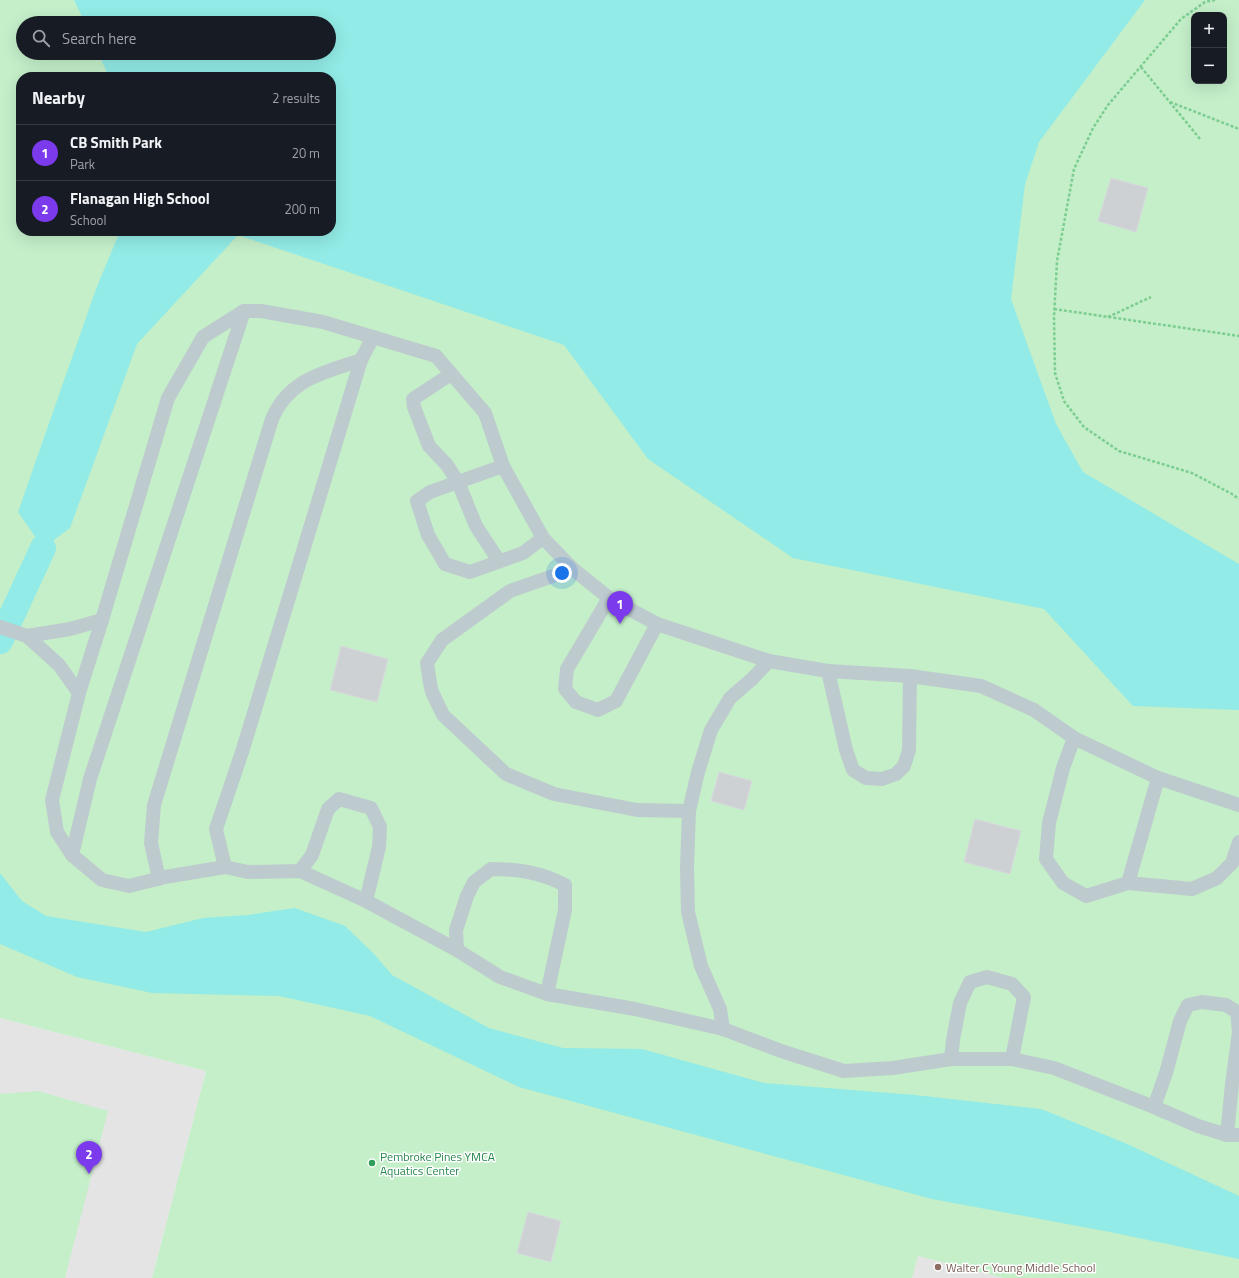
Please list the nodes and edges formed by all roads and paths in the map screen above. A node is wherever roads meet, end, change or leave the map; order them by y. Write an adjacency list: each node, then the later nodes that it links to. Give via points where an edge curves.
1 (1215, 0): 2 (path, via 1204,2 1181,19)
2 (1141, 67): 3 (path); 7 (path, via 1105,111 1074,169 1057,261)
3 (1170, 102): 4 (path); 5 (path)
4 (1239, 129)
5 (1200, 138)
6 (1151, 297): 9 (path)
7 (1054, 309): 9 (path); 16 (path, via 1055,373 1064,401 1084,427 1119,451 1192,473)
8 (244, 311): 11 (lane, via 261,311 323,322); 21 (lane, via 203,337 168,398); 34 (lane, via 90,779)
9 (1108, 317): 10 (path)
10 (1239, 336)
11 (373, 337): 12 (lane); 13 (lane, via 436,356)
12 (361, 360): 35 (lane, via 216,829); 37 (lane, via 303,382 289,392 277,407 272,419 154,805 151,842)
13 (451, 374): 14 (lane, via 485,413); 15 (lane, via 413,399 429,446 447,465)
14 (503, 466): 15 (lane); 17 (lane)
15 (458, 482): 18 (lane, via 476,526); 18 (lane, via 430,492 417,501 428,535 445,564 470,572)
16 (1239, 499)
17 (543, 538): 18 (lane, via 523,553); 19 (lane)
18 (499, 561)
19 (573, 569): 20 (lane); 32 (lane, via 510,591 442,640 427,663 431,688 443,715 506,774 554,794 636,810)
20 (609, 598): 22 (lane); 22 (lane, via 567,669 565,689 576,702 598,710 616,701)
21 (102, 620): 24 (lane); 28 (lane)
22 (657, 624): 25 (lane)
23 (0, 627): 24 (lane)
24 (26, 635): 28 (lane, via 59,665)
25 (769, 661): 26 (lane); 32 (lane, via 730,698 711,730)
26 (828, 671): 27 (lane); 27 (lane, via 853,770 866,778 882,779 896,774 904,766 909,750)
27 (910, 676): 29 (lane, via 981,686 1034,710)
28 (79, 693): 34 (lane, via 52,800 57,832)
29 (1074, 738): 30 (lane); 38 (lane, via 1063,768 1049,823 1046,859 1063,882 1086,896)
30 (1158, 778): 31 (lane); 38 (lane)
31 (1239, 805)
32 (689, 812): 42 (lane, via 688,912 701,966 720,1009)
33 (1239, 842): 38 (lane, via 1232,864 1217,878 1192,889)
34 (72, 855): 37 (lane, via 102,880 129,886)
35 (225, 867): 36 (lane, via 248,872); 37 (lane)
36 (300, 871): 39 (lane); 39 (lane, via 312,855 328,809 339,799 372,808 380,827 379,847)
37 (159, 879)
38 (1128, 883)
39 (366, 901): 40 (lane)
40 (457, 950): 41 (lane, via 500,977); 41 (lane, via 456,930 467,896 474,882 490,869 515,869 550,878 565,885 565,910)
41 (546, 994): 42 (lane)
42 (723, 1029): 43 (lane, via 844,1071 893,1068)
43 (951, 1059): 44 (lane); 44 (lane, via 960,1003 970,982 987,977 1012,984 1024,997)
44 (1012, 1060): 45 (lane, via 1054,1068)
45 (1154, 1107): 46 (lane, via 1198,1126); 46 (lane, via 1180,1021 1188,1005 1202,1002 1226,1004 1237,1012 1239,1032 1232,1084)
46 (1233, 1135)

